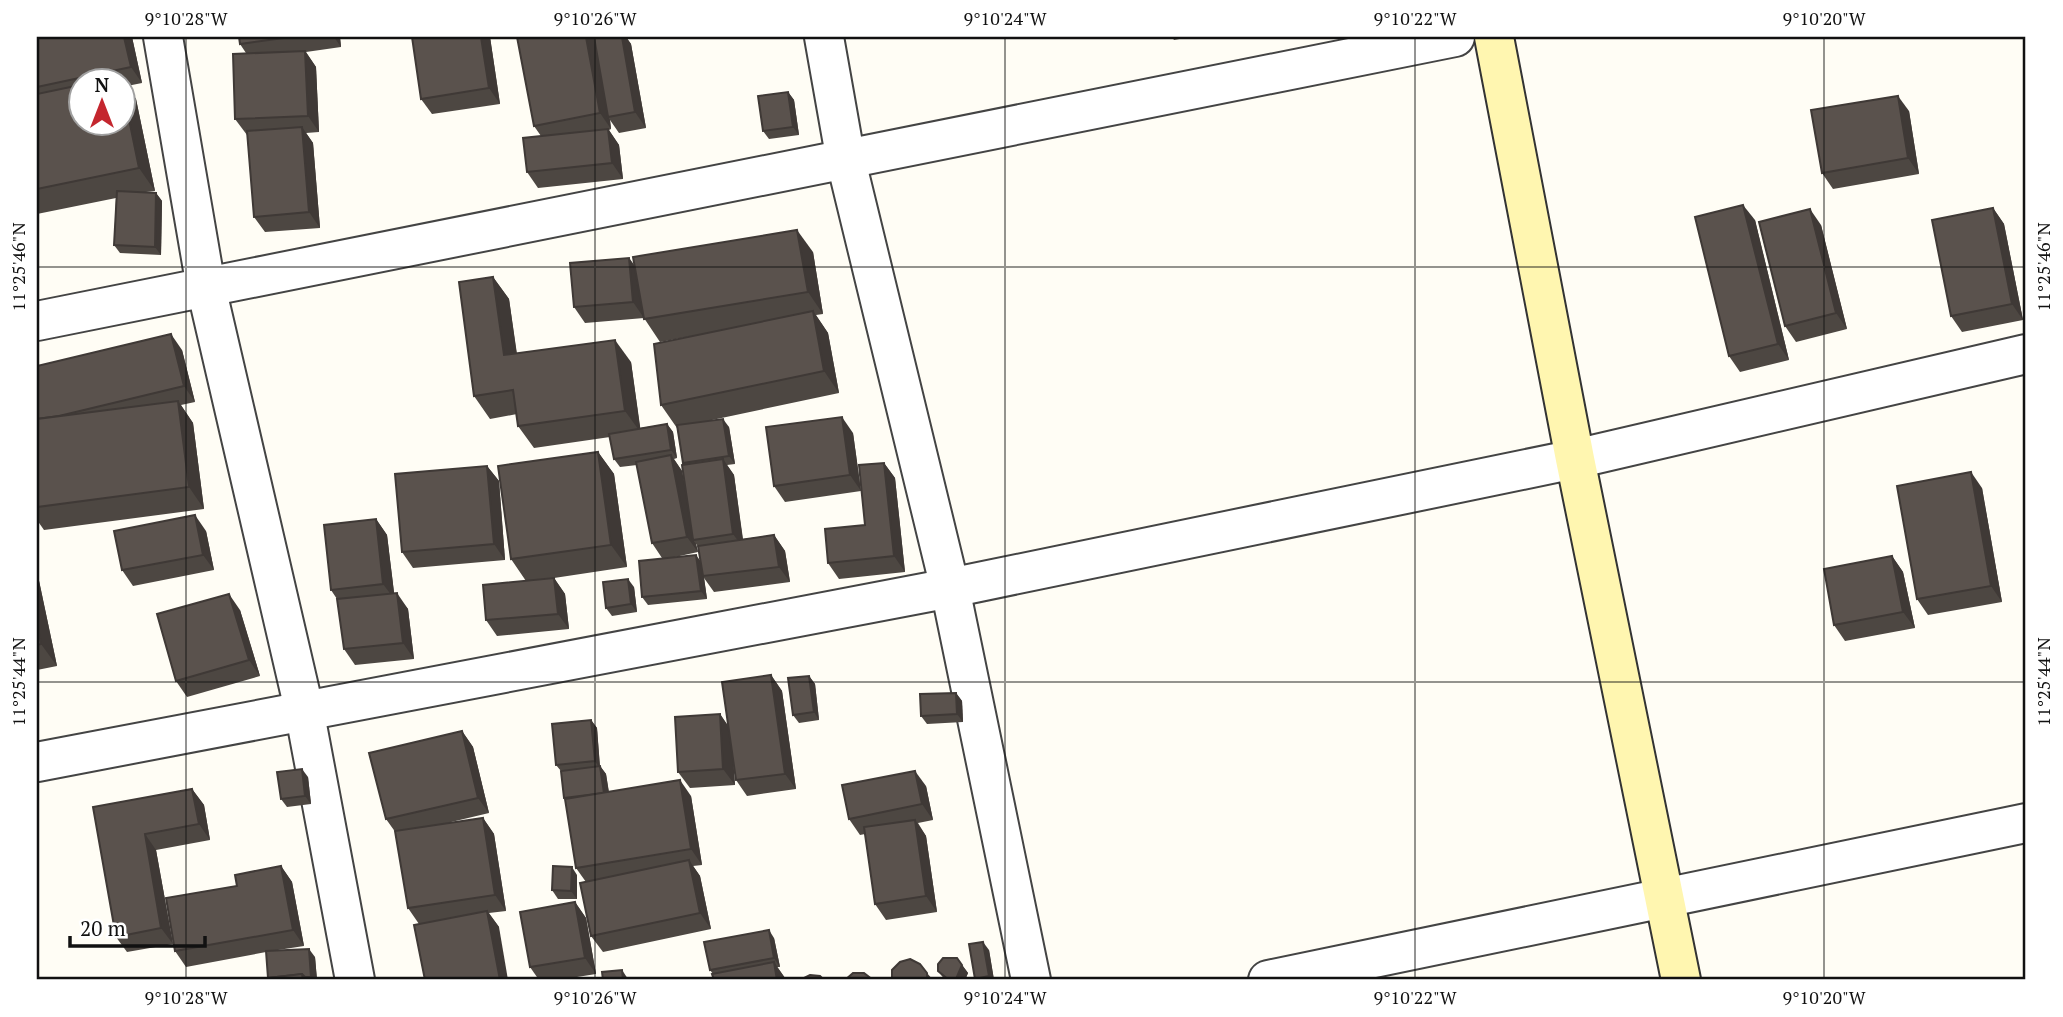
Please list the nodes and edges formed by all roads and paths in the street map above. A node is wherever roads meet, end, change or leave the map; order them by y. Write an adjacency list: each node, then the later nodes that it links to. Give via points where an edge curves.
1 (163, 37): 6 (street)
2 (824, 37): 5 (street)
3 (1455, 37): 5 (street)
4 (1494, 37): 9 (street)
5 (846, 161): 6 (street); 10 (street)
6 (206, 287): 7 (street); 11 (street)
7 (37, 321)
8 (2026, 354): 9 (street)
9 (1575, 459): 10 (street); 14 (street)
10 (950, 588): 11 (street); 16 (street)
11 (304, 709): 12 (street); 15 (street)
12 (37, 762)
13 (2026, 823): 14 (street)
14 (1665, 899): 17 (street); 18 (street)
15 (355, 980)
16 (1031, 980)
17 (1268, 980)
18 (1681, 980)

